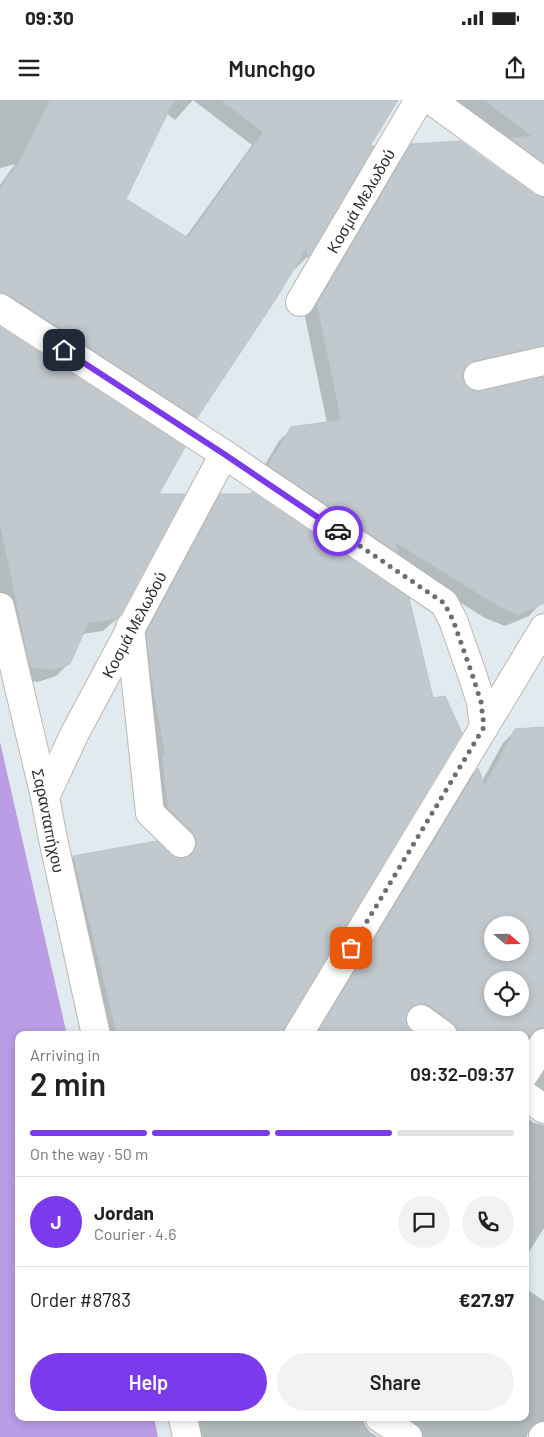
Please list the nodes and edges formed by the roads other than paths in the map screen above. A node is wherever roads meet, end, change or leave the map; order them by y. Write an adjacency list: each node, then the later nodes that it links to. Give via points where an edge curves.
1 (419, 100): 4 (street, Κοσμά Μελωδού)
2 (431, 100): 3 (street)
3 (544, 182)
4 (300, 302)
5 (0, 308): 8 (street)
6 (544, 361): 7 (street)
7 (478, 376)
8 (224, 454): 10 (street, Κοσμά Μελωδού); 13 (street, via 444,603 472,674 481,702)
9 (0, 607): 14 (street, Σαρανταπήχου)
10 (130, 628): 14 (street, Κοσμά Μελωδού); 15 (street, via 150,813)
11 (544, 628): 12 (street)
12 (536, 662): 13 (street)
13 (484, 727): 18 (street)
14 (45, 797): 17 (street, Σαρανταπήχου)
15 (181, 843)
16 (421, 1019): 19 (street)
17 (95, 1031)
18 (300, 1031)
19 (437, 1031)
20 (544, 1043): 21 (street)
21 (529, 1067)
22 (529, 1098): 23 (street)
23 (544, 1109)
24 (184, 1421): 26 (street)
25 (384, 1421): 27 (street)
26 (187, 1437)
27 (408, 1437)

